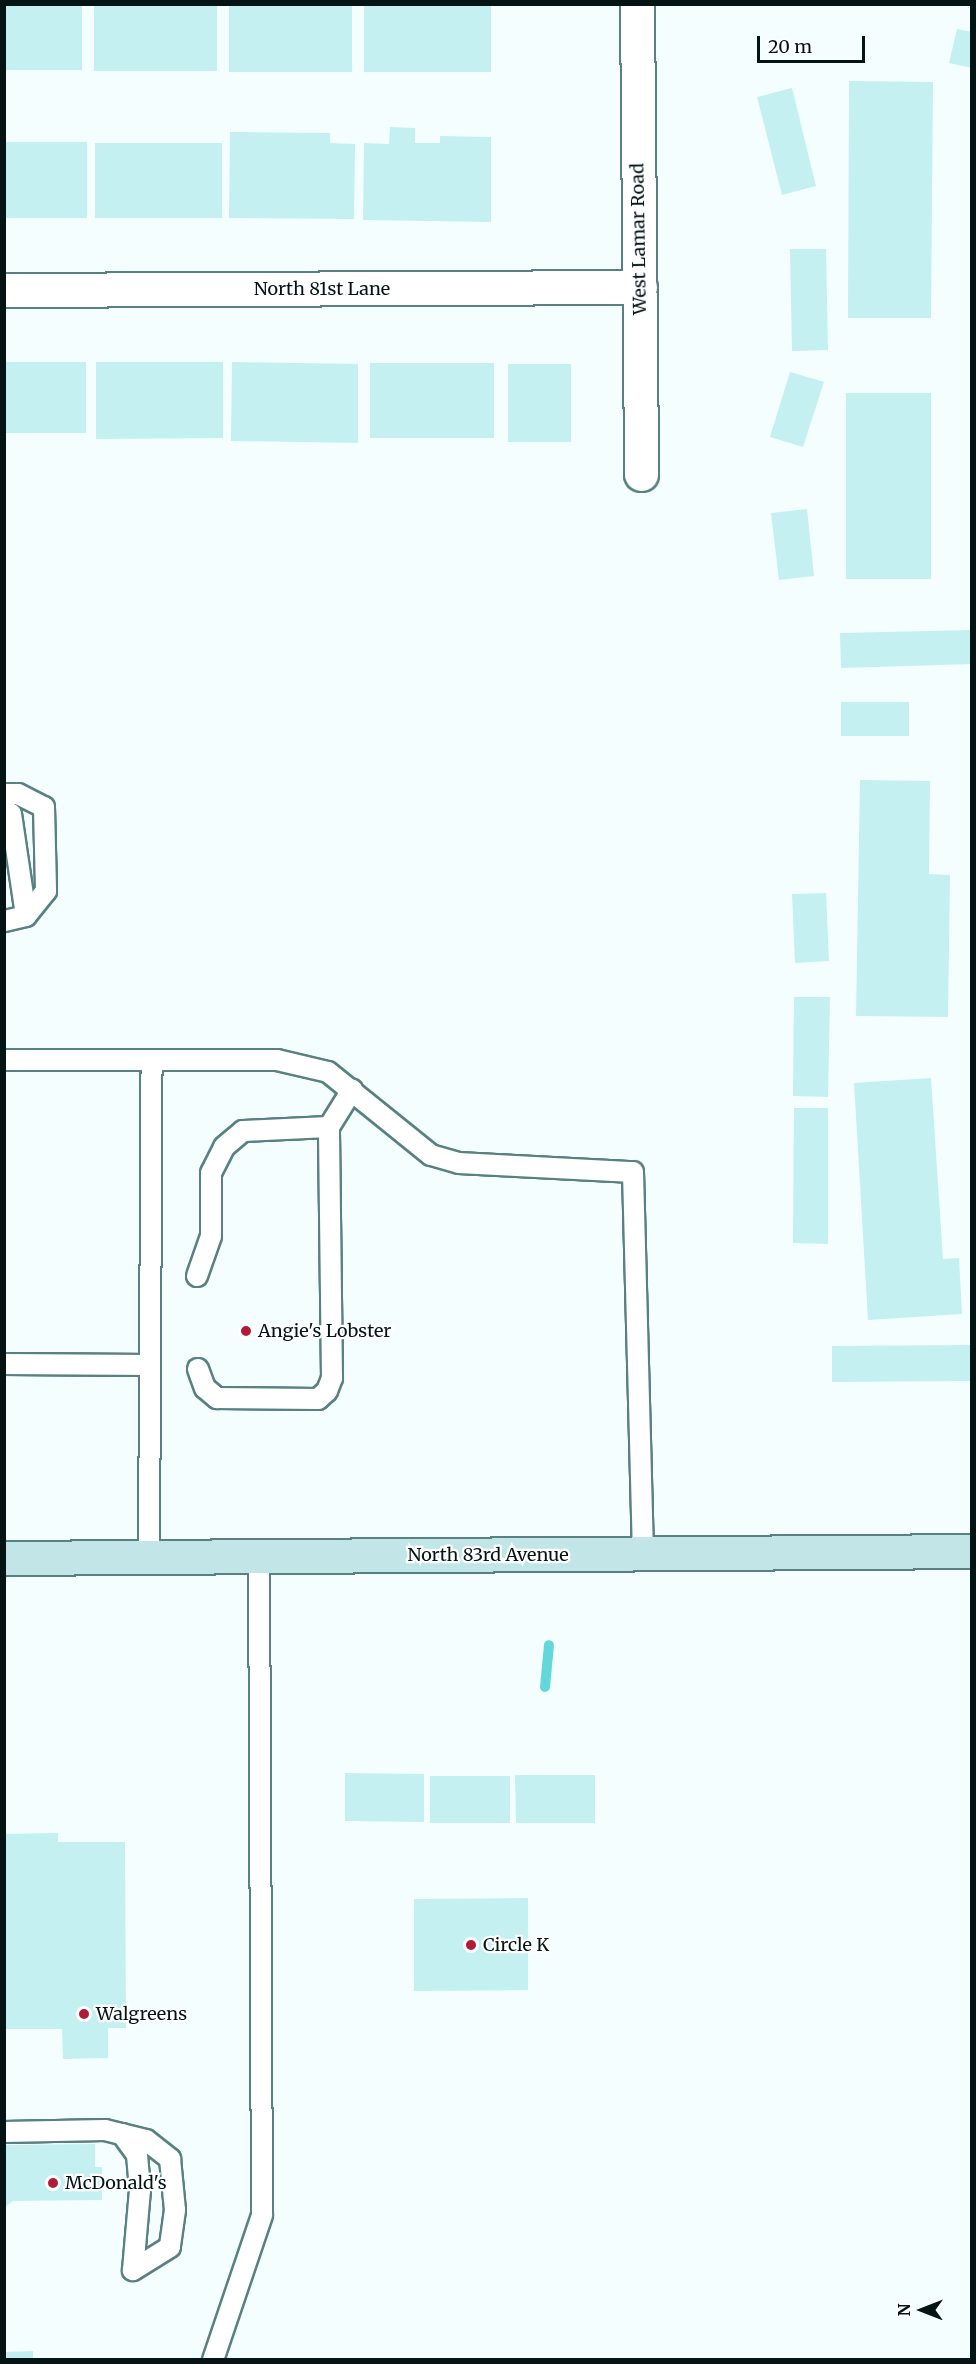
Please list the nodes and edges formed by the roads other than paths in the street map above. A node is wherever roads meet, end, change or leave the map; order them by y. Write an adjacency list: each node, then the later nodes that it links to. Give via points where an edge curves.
1 (637, 4): 2 (street, West Lamar Road)
2 (640, 287): 3 (street, North 81st Lane); 4 (street, West Lamar Road)
3 (4, 290)
4 (642, 474)
5 (4, 794): 7 (lane, via 18,794 44,807 46,891)
6 (4, 810): 7 (lane, via 11,814)
7 (26, 916): 8 (lane)
8 (4, 921)
9 (4, 1060): 10 (lane)
10 (152, 1060): 11 (lane, via 277,1060 328,1072); 15 (lane)
11 (352, 1090): 12 (lane); 18 (lane, via 431,1155 459,1163 633,1172)
12 (329, 1126): 13 (lane, via 243,1131 224,1147 211,1173 211,1236); 16 (lane, via 332,1378 318,1399 217,1398 205,1388)
13 (197, 1276)
14 (4, 1364): 15 (lane)
15 (150, 1365): 19 (lane)
16 (198, 1369)
17 (972, 1551): 18 (main road, North 83rd Avenue)
18 (643, 1554): 20 (main road, North 83rd Avenue)
19 (149, 1557): 20 (main road, North 83rd Avenue); 21 (main road, North 83rd Avenue)
20 (259, 1557): 24 (lane, via 262,2215)
21 (4, 1558)
22 (4, 2132): 23 (lane)
23 (122, 2134): 23 (lane, via 137,2155 140,2190 133,2270 170,2247 173,2184 170,2159 146,2140)
24 (213, 2360)

